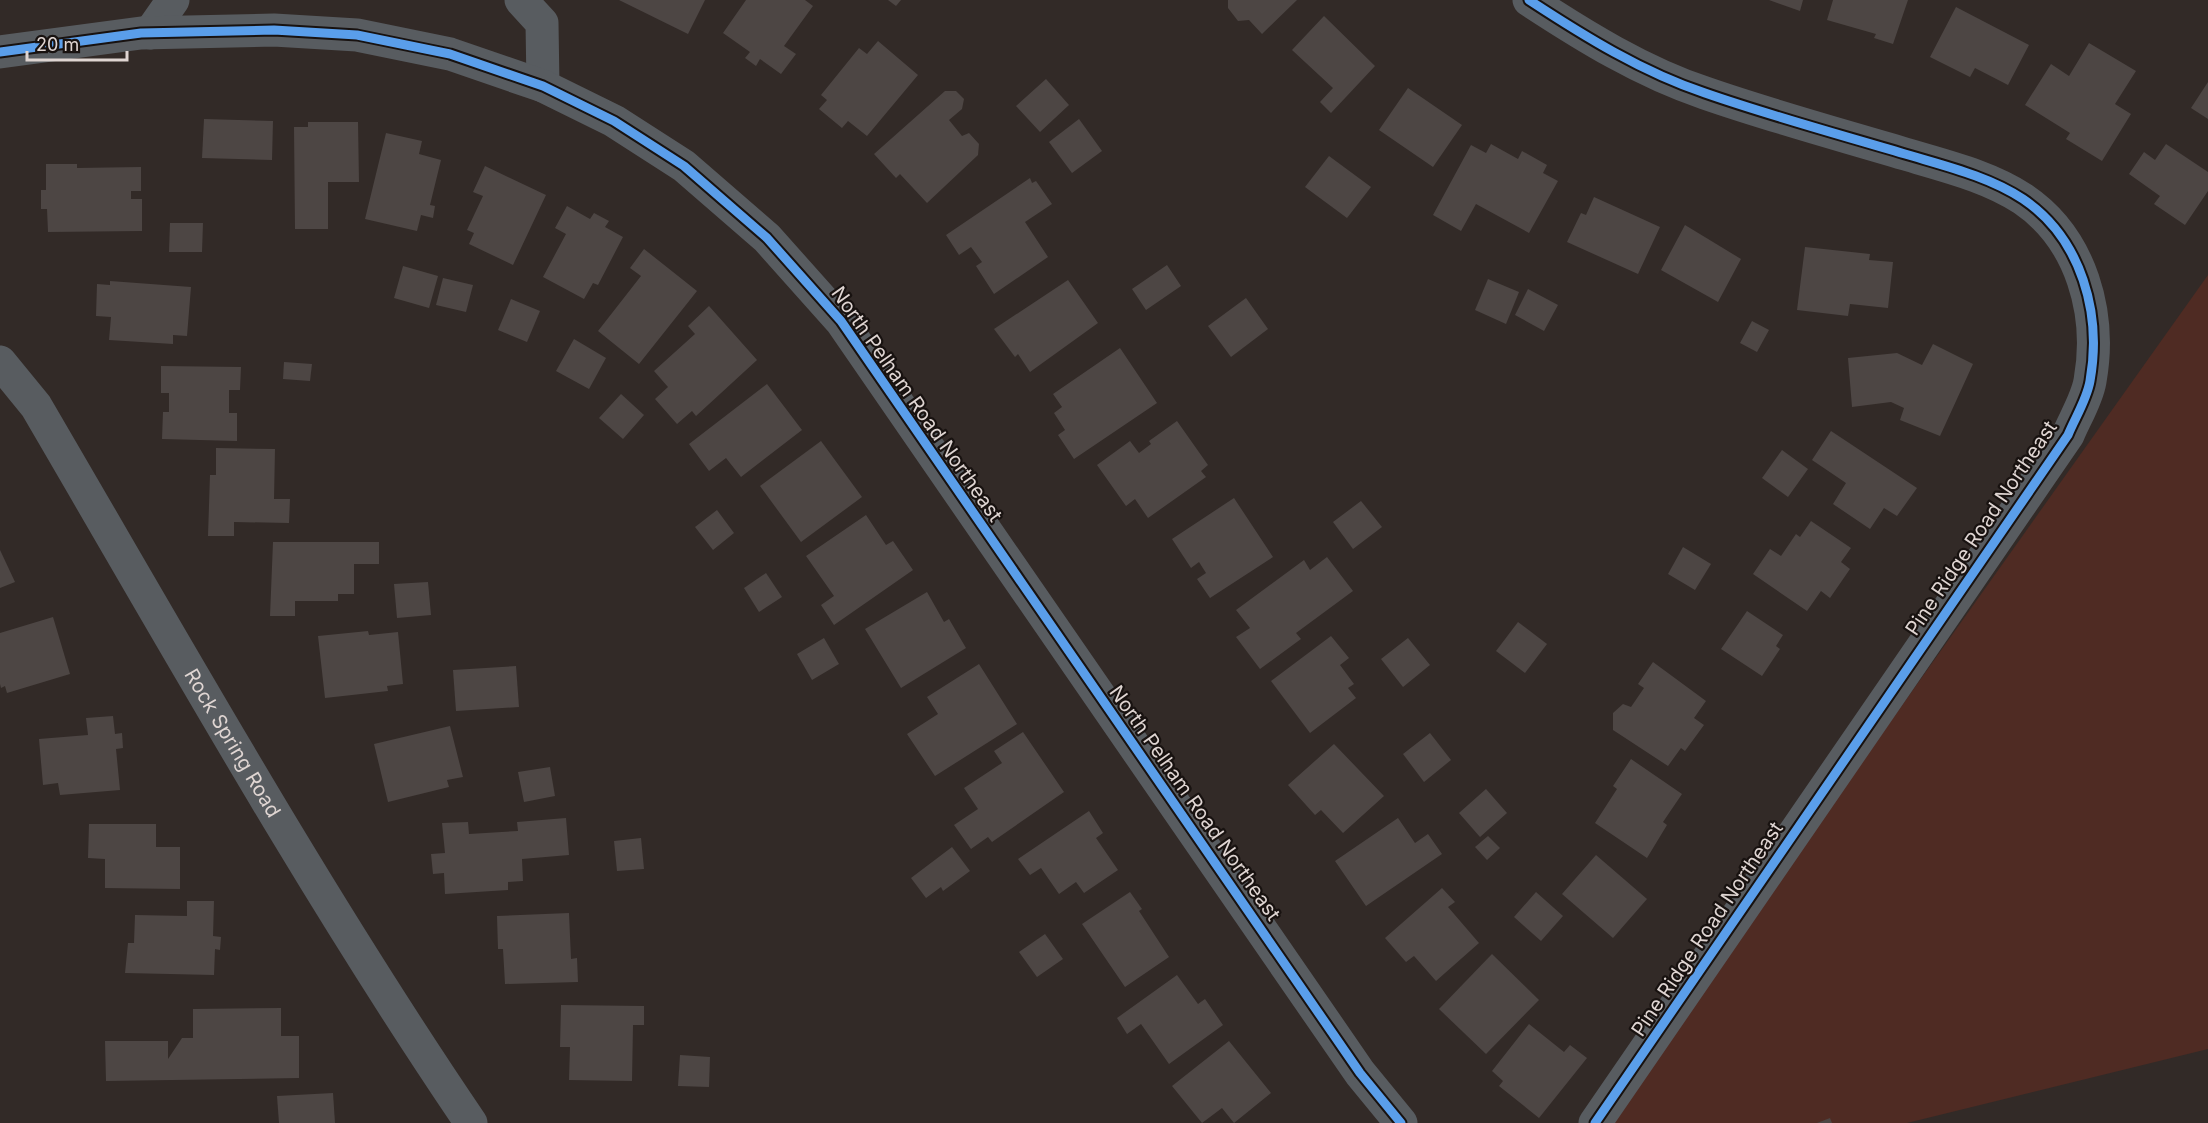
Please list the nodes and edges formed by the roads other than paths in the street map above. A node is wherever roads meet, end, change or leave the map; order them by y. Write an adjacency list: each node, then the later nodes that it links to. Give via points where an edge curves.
1 (173, 0): 4 (street)
2 (521, 0): 6 (street, via 542,23)
3 (1528, 0): 10 (street, Pine Ridge Road Northeast, via 1572,29 1703,93 1975,175 2023,200 2048,222 2072,254 2088,289 2094,325 2090,382 2068,435)
4 (150, 33): 5 (street, North Pelham Road Northeast); 6 (street, North Pelham Road Northeast, via 274,30 357,35 450,54)
5 (0, 52)
6 (543, 86): 9 (street, North Pelham Road Northeast, via 614,121 684,166 767,238 841,321 1360,1073)
7 (0, 362): 8 (street, Rock Spring Road, via 36,406 306,866)
8 (471, 1123)
9 (1401, 1123)
10 (1595, 1123)

